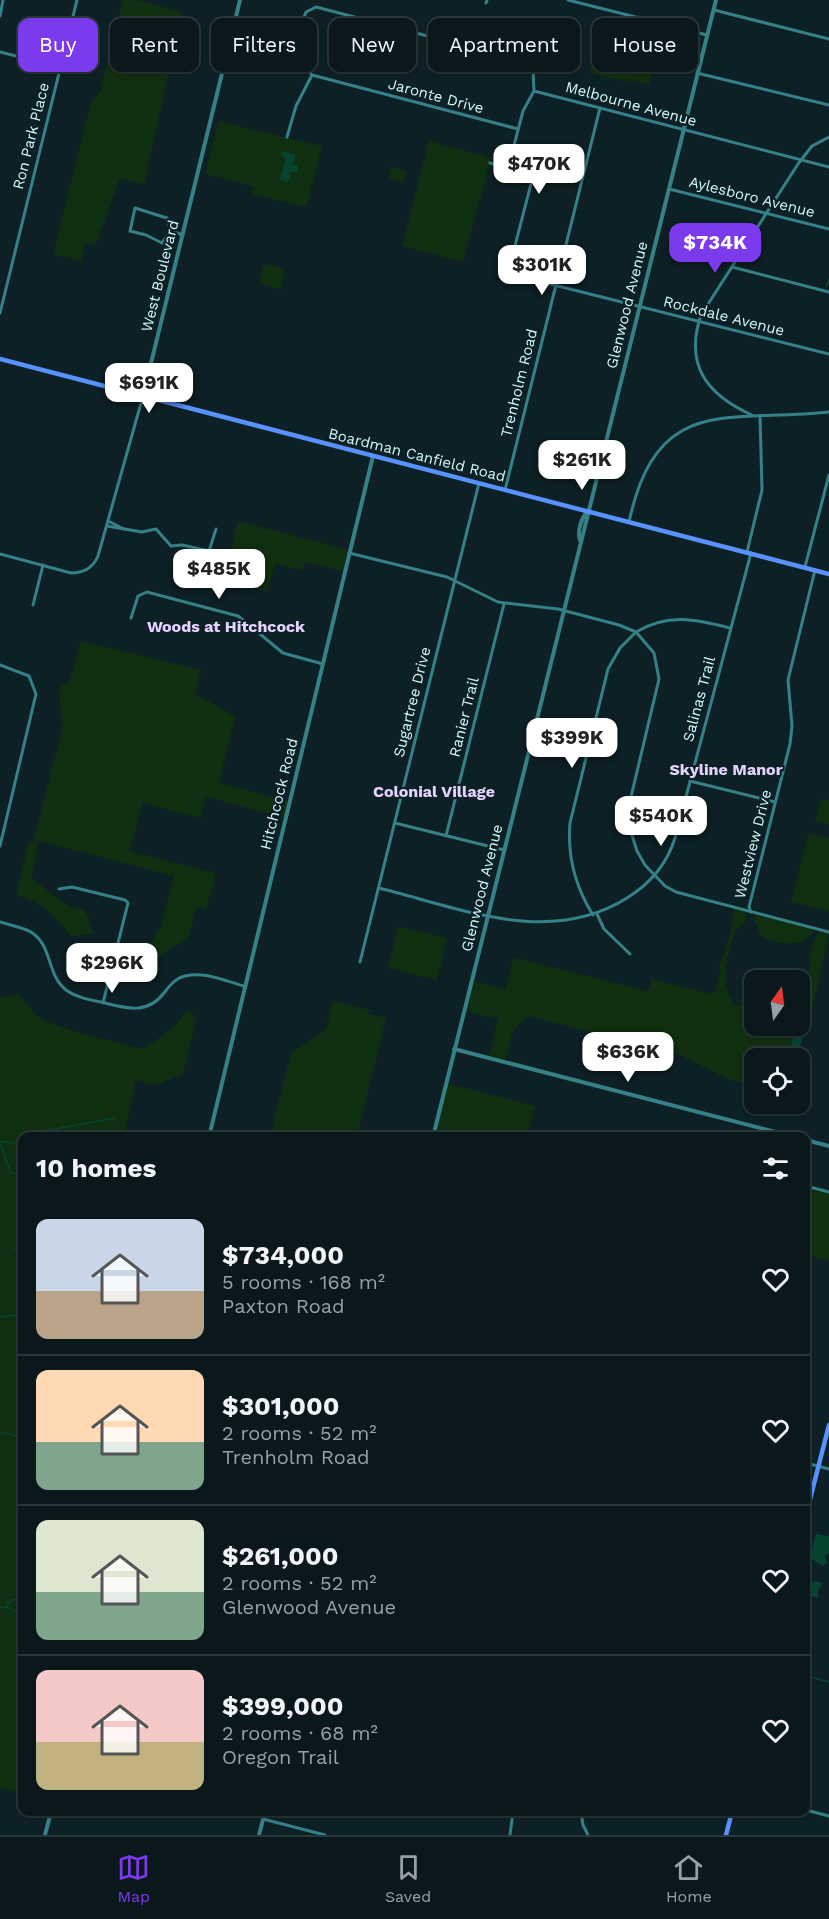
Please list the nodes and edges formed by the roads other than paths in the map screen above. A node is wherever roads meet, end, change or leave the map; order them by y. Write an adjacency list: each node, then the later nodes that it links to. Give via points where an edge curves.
1 (3, 0): 7 (street)
2 (77, 0): 8 (street, Ron Park Place)
3 (240, 0): 9 (street, West Boulevard)
4 (568, 0): 11 (street)
5 (716, 0): 6 (street, Glenwood Avenue)
6 (714, 10): 11 (street, Glenwood Avenue); 12 (street)
7 (0, 16)
8 (72, 18)
9 (236, 18)
10 (304, 18): 20 (street, via 316,7 527,62 533,70)
11 (707, 35): 18 (street, Glenwood Avenue)
12 (829, 39)
13 (0, 52): 14 (street)
14 (18, 56)
15 (59, 72): 40 (street, Ron Park Place)
16 (223, 72): 35 (street, West Boulevard)
17 (310, 72): 19 (street)
18 (697, 73): 21 (street); 24 (street, Glenwood Avenue)
19 (312, 75): 23 (street, Jaronte Drive); 25 (street, via 296,106)
20 (534, 91): 22 (street, Melbourne Avenue); 23 (street)
21 (829, 105)
22 (600, 108): 24 (street, Melbourne Avenue); 37 (street, Trenholm Road)
23 (518, 129): 28 (street)
24 (683, 130): 27 (street, Melbourne Avenue); 31 (street, Glenwood Avenue)
25 (287, 137)
26 (829, 137): 27 (street, via 812,146)
27 (801, 160): 30 (street, Melbourne Avenue); 32 (street)
28 (510, 161)
29 (490, 163): 37 (street, Rockdale Avenue, via 533,176 510,272)
30 (829, 167)
31 (669, 189): 32 (street, Aylesboro Avenue); 39 (street, Glenwood Avenue)
32 (766, 213): 33 (street, Aylesboro Avenue); 36 (street)
33 (829, 229)
34 (171, 231): 34 (street, via 162,243 130,231 135,208 167,219); 35 (street)
35 (183, 235): 44 (street, West Boulevard)
36 (731, 267): 38 (street); 41 (street)
37 (555, 286): 39 (street, Rockdale Avenue); 51 (street, Trenholm Road)
38 (829, 292)
39 (639, 307): 41 (street, Rockdale Avenue); 52 (street, Glenwood Avenue)
40 (0, 313)
41 (699, 322): 42 (street, Rockdale Avenue); 46 (street, via 695,349 702,376 722,400)
42 (829, 354)
43 (0, 359): 44 (main road, Boardman Canfield Road)
44 (143, 396): 48 (main road, Boardman Canfield Road); 53 (street, West Boulevard)
45 (829, 412): 47 (street)
46 (752, 415): 47 (street); 54 (street, via 701,422 668,440 643,471)
47 (760, 416): 60 (street, Salinas Trail, via 762,490)
48 (373, 456): 50 (main road, Boardman Canfield Road); 59 (street, Hitchcock Road)
49 (829, 475): 64 (street)
50 (479, 483): 51 (main road, Boardman Canfield Road); 67 (street, Sugartree Drive)
51 (505, 490): 52 (main road, Boardman Canfield Road)
52 (588, 511): 54 (main road, Boardman Canfield Road); 70 (street, Glenwood Avenue)
53 (108, 521): 55 (street, West Boulevard); 56 (street)
54 (629, 522): 60 (main road, Boardman Canfield Road)
55 (107, 526): 56 (street); 63 (street, West Boulevard, via 98,559 88,569 75,573)
56 (124, 528): 58 (street, via 142,532 156,529 171,546)
57 (216, 529): 58 (street)
58 (209, 551): 62 (street)
59 (349, 553): 67 (street); 74 (street, Hitchcock Road)
60 (749, 553): 64 (main road, Boardman Canfield Road); 72 (street, Salinas Trail)
61 (0, 554): 63 (street, West Boulevard)
62 (206, 562)
63 (43, 566): 69 (street)
64 (805, 567): 65 (main road, Boardman Canfield Road)
65 (815, 570): 66 (main road, Boardman Canfield Road); 77 (street, Westview Drive, via 788,680 792,733)
66 (829, 574)
67 (455, 579): 68 (street); 78 (street, Sugartree Drive)
68 (504, 604): 70 (street); 80 (street, Ranier Trail)
69 (33, 605)
70 (563, 611): 73 (street); 82 (street, Glenwood Avenue)
71 (131, 618): 74 (street, via 138,596 147,592 238,616 282,653)
72 (730, 627): 73 (street, via 677,618 656,622); 76 (street, Salinas Trail)
73 (636, 632): 83 (street, via 654,653 659,679 631,797 629,821 637,851); 87 (street, via 620,648 608,669 570,823 573,871 580,892)
74 (323, 664): 93 (street, Hitchcock Road)
75 (0, 665): 79 (street, via 29,676 36,694)
76 (690, 781): 77 (street); 83 (street, Salinas Trail, via 672,848)
77 (775, 802): 86 (street, Westview Drive, via 749,907)
78 (395, 822): 80 (street); 84 (street, Sugartree Drive)
79 (2, 832): 81 (street)
80 (446, 836): 82 (street)
81 (0, 846)
82 (504, 850): 88 (street, Glenwood Avenue)
83 (654, 876): 86 (street, via 676,892); 87 (street, Salinas Trail, via 631,896)
84 (379, 888): 88 (street, Salinas Trail); 92 (street, Sugartree Drive)
85 (59, 889): 94 (street, via 72,887 128,903)
86 (751, 912): 90 (street)
87 (595, 914): 88 (street, Salinas Trail, via 539,924); 91 (street, via 604,929)
88 (487, 915): 95 (street, Glenwood Avenue)
89 (0, 922): 94 (street, via 37,937 65,989)
90 (829, 932)
91 (630, 954)
92 (360, 962)
93 (244, 986): 94 (street, via 207,975 192,975 173,982 157,1001 146,1007 129,1009); 96 (street, Hitchcock Road)
94 (103, 1003)
95 (454, 1049): 97 (street, Glenwood Avenue); 98 (street)
96 (210, 1132)
97 (434, 1132)
98 (776, 1132)
99 (810, 1141): 100 (street)
100 (829, 1146)
101 (810, 1187): 102 (street)
102 (829, 1192)
103 (829, 1425): 105 (main road)
104 (810, 1464): 105 (street)
105 (818, 1467): 106 (street); 107 (main road)
106 (829, 1469)
107 (810, 1499)
108 (810, 1811): 114 (street)
109 (50, 1816): 116 (street)
110 (264, 1816): 115 (street)
111 (512, 1816): 119 (street)
112 (581, 1816): 120 (street)
113 (731, 1816): 121 (main road)
114 (829, 1816)
115 (263, 1819): 117 (street); 118 (street)
116 (45, 1835)
117 (259, 1835)
118 (325, 1835)
119 (510, 1835)
120 (588, 1835)
121 (726, 1835)

